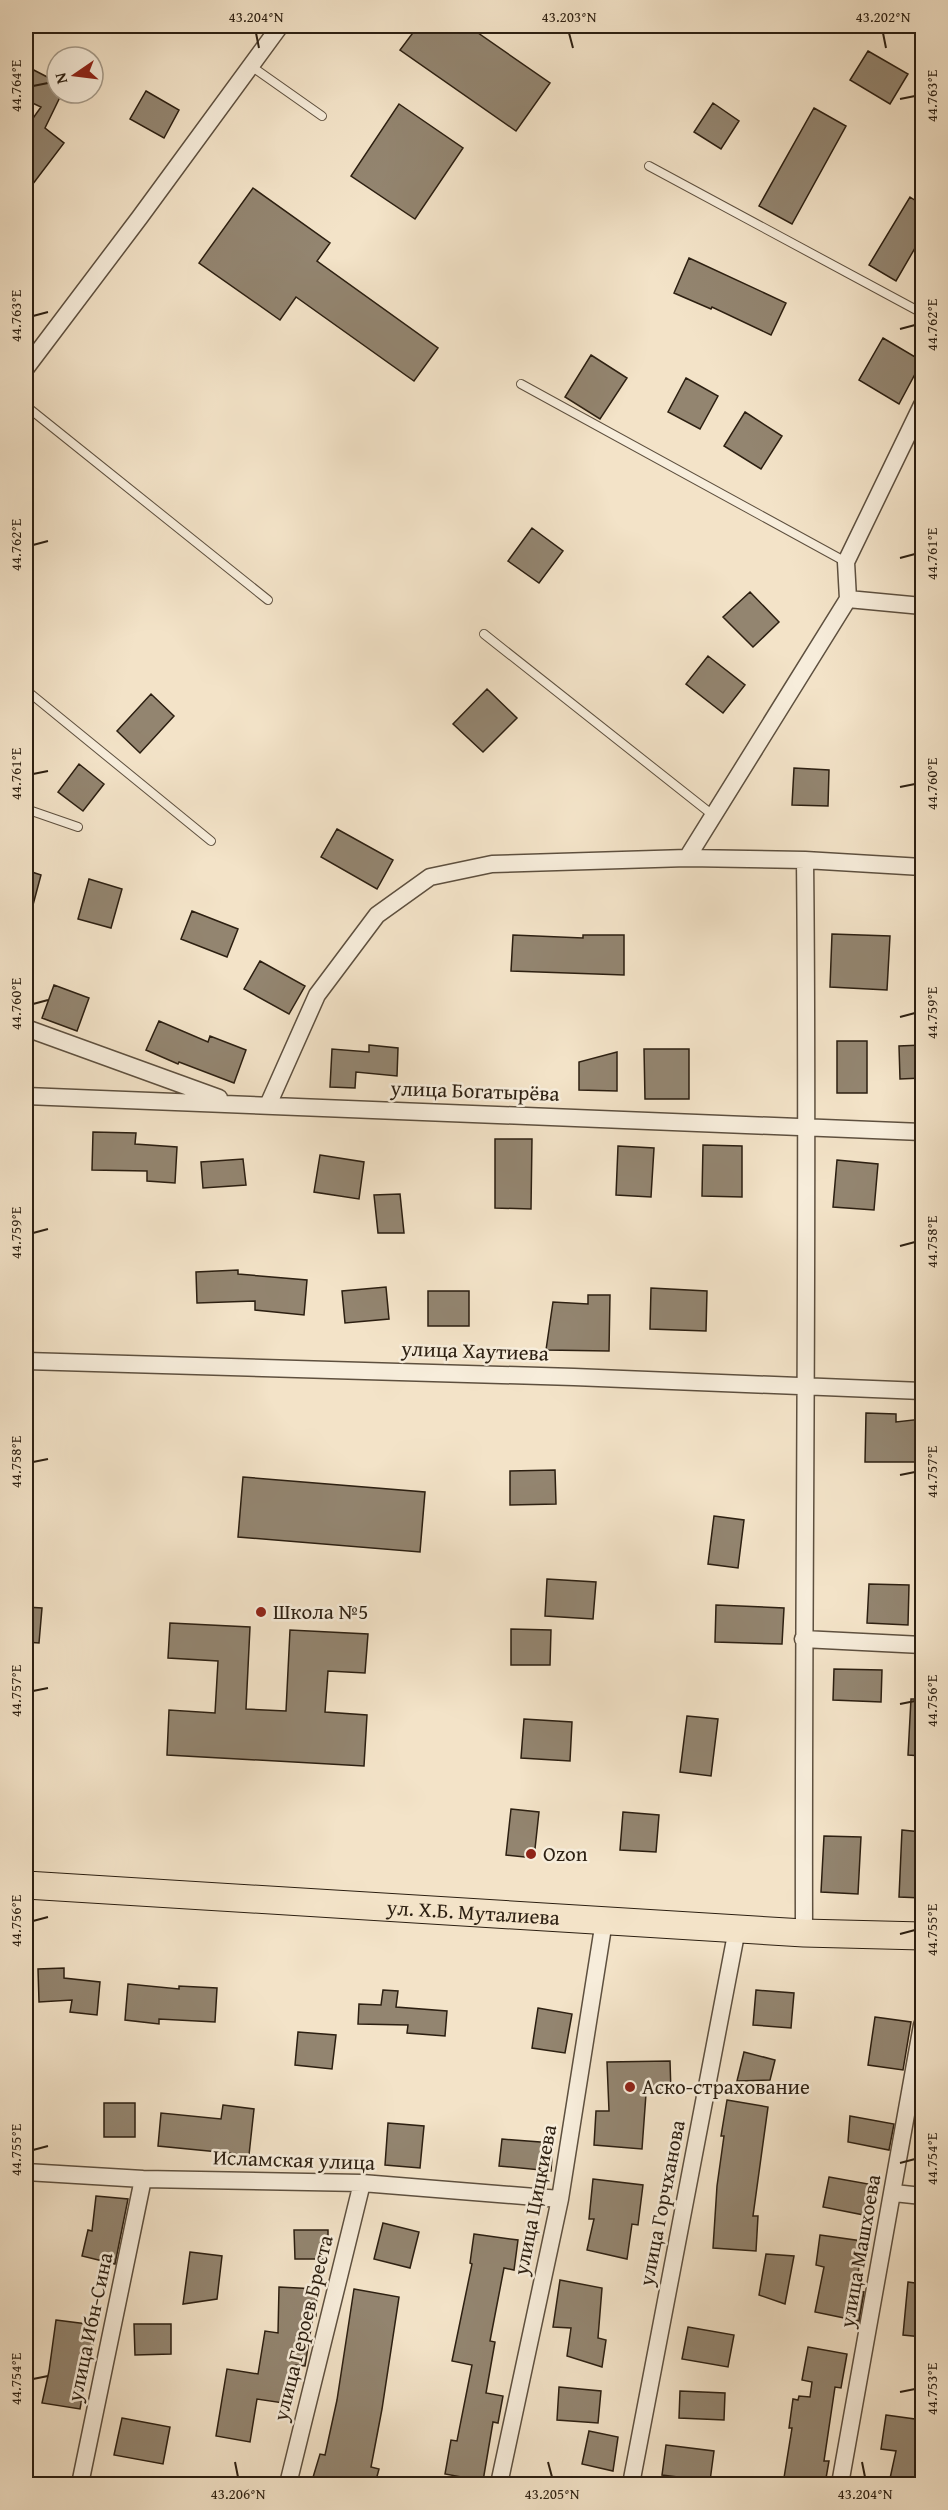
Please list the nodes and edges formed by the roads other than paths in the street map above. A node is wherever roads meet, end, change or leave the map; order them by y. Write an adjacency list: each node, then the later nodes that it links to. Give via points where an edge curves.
1 (280, 26): 4 (street)
2 (914, 26): 3 (lane)
3 (922, 31)
4 (251, 66): 5 (lane); 8 (street)
5 (322, 116)
6 (649, 166): 7 (lane)
7 (922, 313)
8 (26, 368)
9 (522, 384): 12 (lane)
10 (922, 405): 12 (street)
11 (26, 406): 14 (lane)
12 (846, 562): 13 (street)
13 (848, 599): 15 (street); 19 (street)
14 (268, 600)
15 (922, 606)
16 (484, 634): 19 (lane)
17 (26, 690): 21 (lane)
18 (26, 809): 20 (lane)
19 (714, 816): 22 (street)
20 (78, 827)
21 (211, 841)
22 (687, 858): 23 (street); 28 (street, via 492,864 430,877 377,915 317,995)
23 (805, 860): 24 (street); 29 (street)
24 (922, 867)
25 (26, 1028): 27 (street)
26 (26, 1096): 27 (street, улица Богатырёва)
27 (234, 1103): 28 (street, улица Богатырёва)
28 (268, 1105): 29 (street, улица Богатырёва)
29 (808, 1127): 30 (street, улица Богатырёва); 32 (street)
30 (922, 1132)
31 (26, 1361): 32 (street, улица Хаутиева)
32 (805, 1387): 33 (street, улица Хаутиева); 34 (street)
33 (922, 1391)
34 (803, 1639): 35 (street); 39 (street)
35 (922, 1645)
36 (26, 1885): 37 (main road, ул. Х.Б. Муталиева)
37 (604, 1921): 38 (main road, ул. Х.Б. Муталиева); 47 (street, улица Цицкиева)
38 (737, 1929): 39 (main road, ул. Х.Б. Муталиева); 51 (street, улица Горчханова)
39 (804, 1933): 40 (main road, ул. Х.Б. Муталиева)
40 (922, 1936)
41 (922, 2025): 45 (street, улица Машхоева)
42 (26, 2172): 43 (street, Исламская улица)
43 (144, 2179): 44 (street, Исламская улица); 48 (street, улица Ибн-Сина)
44 (363, 2183): 47 (street, Исламская улица); 49 (street, улица Героев Бреста)
45 (894, 2193): 46 (street); 52 (street, улица Машхоева)
46 (922, 2196)
47 (560, 2199): 50 (street, улица Цицкиева)
48 (80, 2484)
49 (288, 2484)
50 (499, 2484)
51 (631, 2484)
52 (840, 2484)

